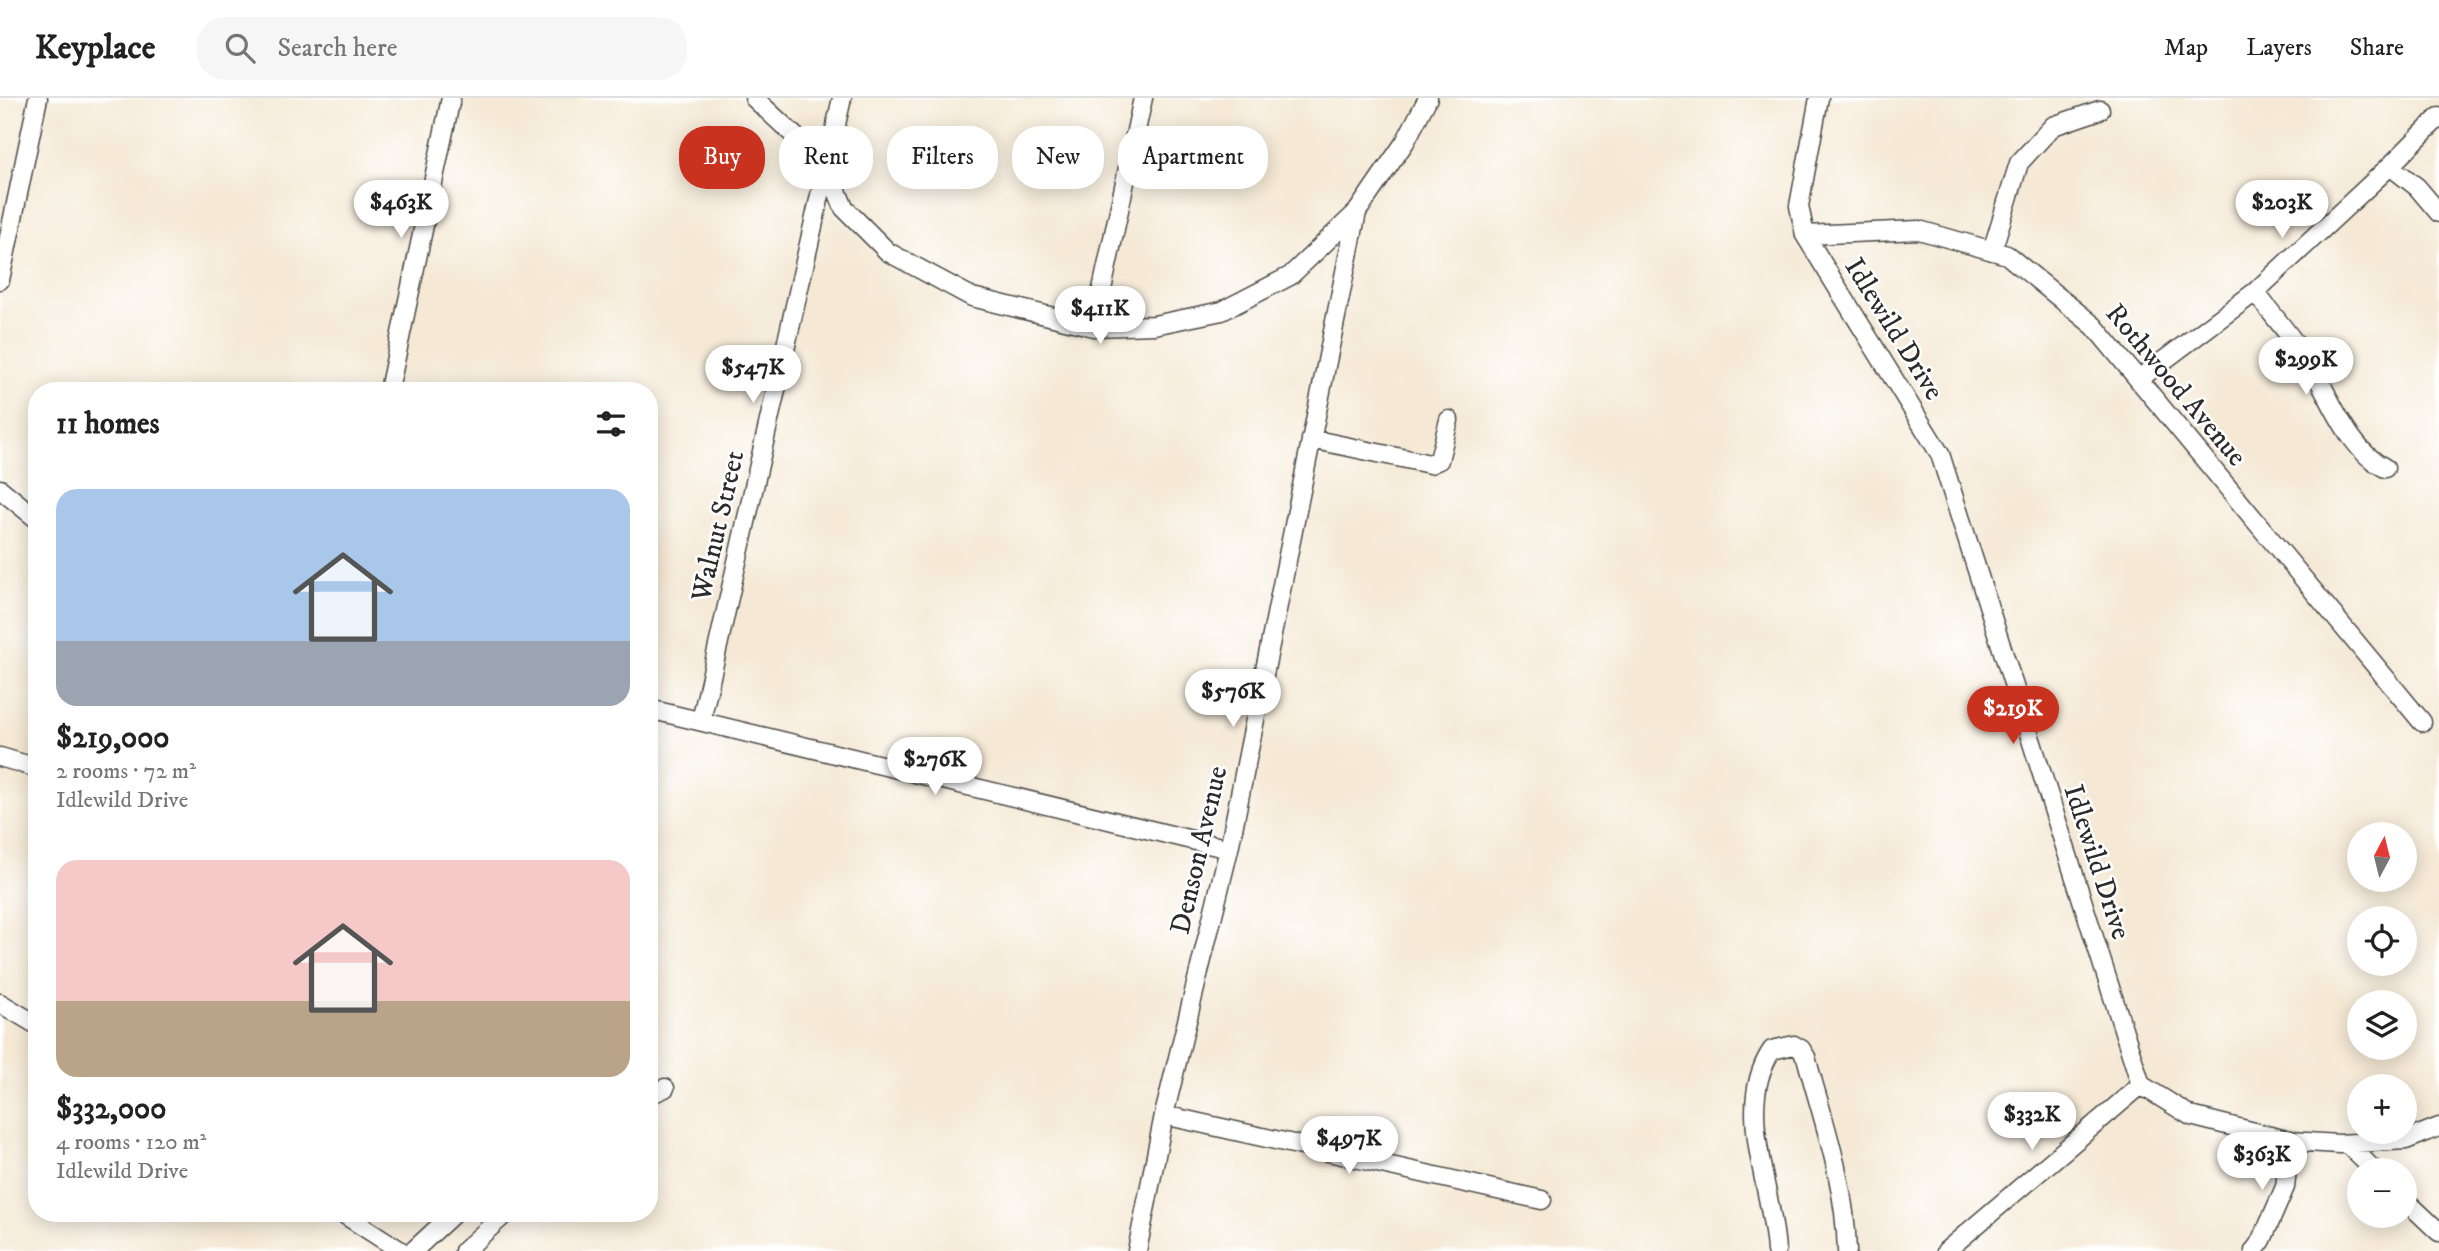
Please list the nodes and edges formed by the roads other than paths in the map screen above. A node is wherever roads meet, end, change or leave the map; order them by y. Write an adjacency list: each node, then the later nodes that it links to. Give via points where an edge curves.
1 (38, 98): 19 (street)
2 (451, 98): 23 (street)
3 (754, 98): 10 (street)
4 (842, 98): 11 (street, Walnut Street)
5 (1143, 98): 21 (street)
6 (1428, 98): 15 (street, via 1405,142)
7 (1819, 98): 17 (street, Idlewild Drive, via 1799,206)
8 (2100, 110): 18 (street, via 2053,126 2018,163)
9 (2439, 117): 12 (street)
10 (784, 126)
11 (836, 126)
12 (2390, 166): 16 (street, via 2417,187); 20 (street)
13 (822, 189): 30 (street, Walnut Street)
14 (836, 189): 21 (street, via 844,208 888,252 972,296)
15 (1357, 212): 21 (street, via 1290,276 1222,311 1154,325); 25 (street, Denson Avenue)
16 (2439, 213)
17 (1805, 235): 18 (street, Rothwood Avenue, via 1919,230); 37 (street, Idlewild Drive, via 1940,454)
18 (1992, 251): 22 (street, Rothwood Avenue, via 2007,255 2094,326)
19 (0, 280)
20 (2255, 292): 22 (street); 26 (street, via 2310,364 2348,431 2373,462)
21 (1094, 327)
22 (2138, 379): 31 (street, Rothwood Avenue)
23 (391, 382)
24 (1448, 420): 25 (street, via 1439,460 1430,464)
25 (1311, 439): 34 (street, Denson Avenue)
26 (2385, 468)
27 (0, 489): 28 (street)
28 (28, 512)
29 (658, 711): 30 (street)
30 (701, 721): 34 (street)
31 (2422, 722)
32 (0, 757): 33 (street)
33 (28, 765)
34 (1229, 849): 38 (street, Denson Avenue)
35 (0, 1003): 36 (street)
36 (28, 1020)
37 (2141, 1085): 41 (street, via 2191,1116); 50 (street)
38 (1164, 1115): 44 (street); 54 (street, Denson Avenue)
39 (2439, 1127): 40 (street)
40 (2417, 1136)
41 (2290, 1141): 42 (street); 57 (street, via 2285,1187)
42 (2347, 1144): 43 (street)
43 (2362, 1158)
44 (1542, 1200)
45 (2417, 1211): 49 (street)
46 (356, 1222): 51 (street)
47 (444, 1222): 52 (street)
48 (496, 1222): 53 (street)
49 (2439, 1232)
50 (1947, 1250)
51 (401, 1251)
52 (413, 1251)
53 (464, 1251)
54 (1136, 1251)
55 (1776, 1251): 56 (street, via 1755,1116 1763,1063 1772,1050 1794,1045 1806,1057 1839,1176)
56 (1847, 1251)
57 (2254, 1251)

